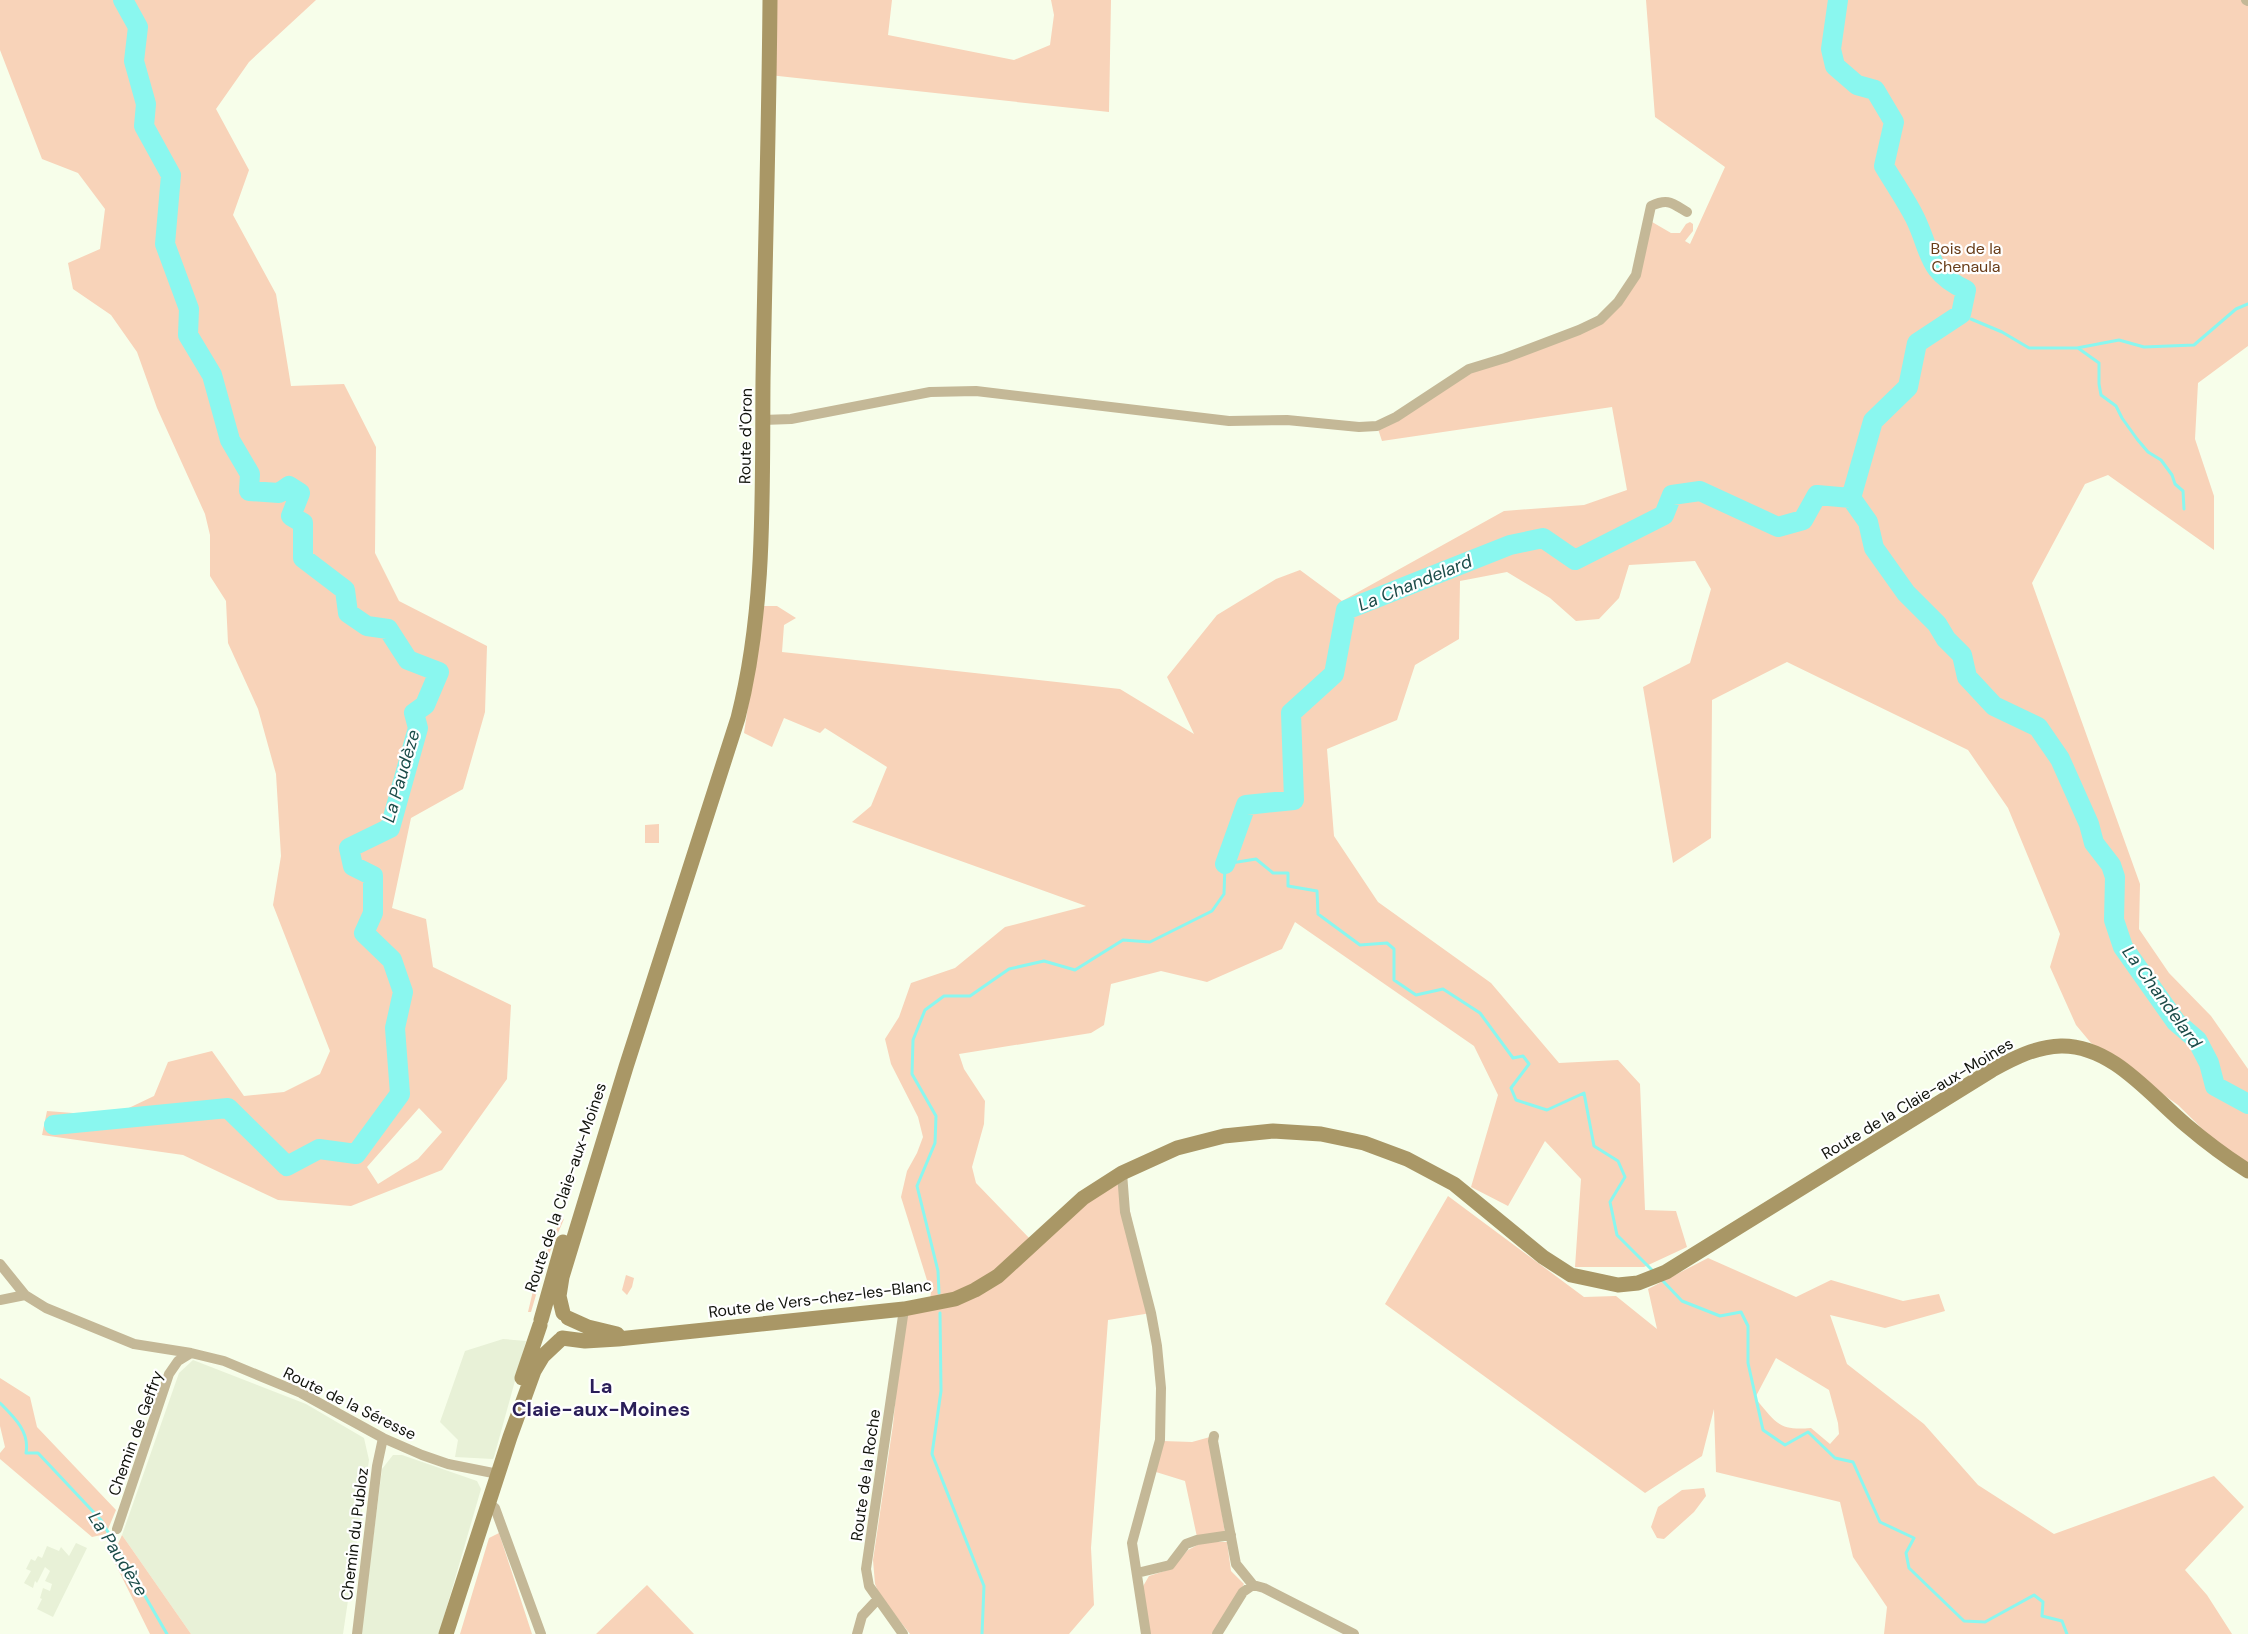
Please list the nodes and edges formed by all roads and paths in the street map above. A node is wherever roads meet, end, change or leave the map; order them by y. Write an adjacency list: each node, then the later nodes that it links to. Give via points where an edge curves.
1 (770, 0): 3 (main road, Route d'Oron)
2 (1687, 212): 3 (street, via 1662,200 1651,206 1636,274 1618,302 1600,320 1469,369 1377,426 1229,421 976,391 930,392 791,419)
3 (763, 420): 4 (main road, Route d'Oron, via 758,598 751,662 738,718)
4 (692, 863): 5 (main road, Route de la Claie-aux-Moines)
5 (626, 1067): 13 (main road, Route de la Claie-aux-Moines, via 562,1277 560,1296); 14 (main road, Route de la Claie-aux-Moines, via 564,1239)
6 (2248, 1171): 9 (main road, Route de la Claie-aux-Moines, via 2218,1152 2110,1061 2085,1050 2062,1046 2038,1048 1992,1070 1666,1272 1638,1283)
7 (1122, 1173): 9 (main road, Route de Vers-chez-les-Blanc, via 1177,1148 1224,1136 1273,1131 1321,1134 1364,1143 1407,1159 1454,1184 1543,1257 1571,1275); 12 (main road, Route de Vers-chez-les-Blanc, via 1083,1198 998,1276 955,1299); 25 (street, via 1125,1212 1157,1346 1161,1388 1160,1440 1132,1543)
8 (0, 1264): 10 (street)
9 (1592, 1281)
10 (25, 1295): 11 (street); 17 (street, Route de la Séresse, via 46,1308 134,1344)
11 (0, 1300)
12 (904, 1309): 15 (main road, Route de Vers-chez-les-Blanc); 27 (street, Route de la Roche, via 866,1569)
13 (566, 1316): 14 (main road, via 550,1311); 15 (main road, Route de Vers-chez-les-Blanc, via 602,1331); 16 (main road, via 569,1330)
14 (541, 1322): 16 (main road, via 546,1337); 20 (main road, Route de la Claie-aux-Moines, via 523,1374)
15 (644, 1336): 16 (main road, Route de Vers-chez-les-Blanc)
16 (561, 1339): 20 (main road, Route de la Claie-aux-Moines, via 534,1371)
17 (191, 1353): 19 (street, Route de la Séresse, via 224,1361 283,1385); 23 (street, Chemin de Geffry, via 178,1361 169,1374)
18 (1214, 1436): 24 (street)
19 (383, 1437): 21 (street, Route de la Séresse, via 448,1464); 28 (street, Chemin du Publoz)
20 (510, 1437): 21 (main road, Route de la Claie-aux-Moines)
21 (498, 1474): 22 (main road, Route de la Claie-aux-Moines)
22 (489, 1503): 29 (main road, Route de la Claie-aux-Moines); 30 (street, via 495,1508)
23 (117, 1529)
24 (1231, 1535): 25 (street, via 1186,1544 1170,1565); 26 (street, via 1236,1564)
25 (1137, 1573): 33 (street)
26 (1253, 1585): 34 (street, via 1243,1592); 35 (street)
27 (877, 1600): 31 (street, via 862,1616); 32 (street, Route de la Roche)
28 (357, 1634)
29 (446, 1634)
30 (541, 1634)
31 (857, 1634)
32 (903, 1634)
33 (1146, 1634)
34 (1217, 1634)
35 (1354, 1634)

